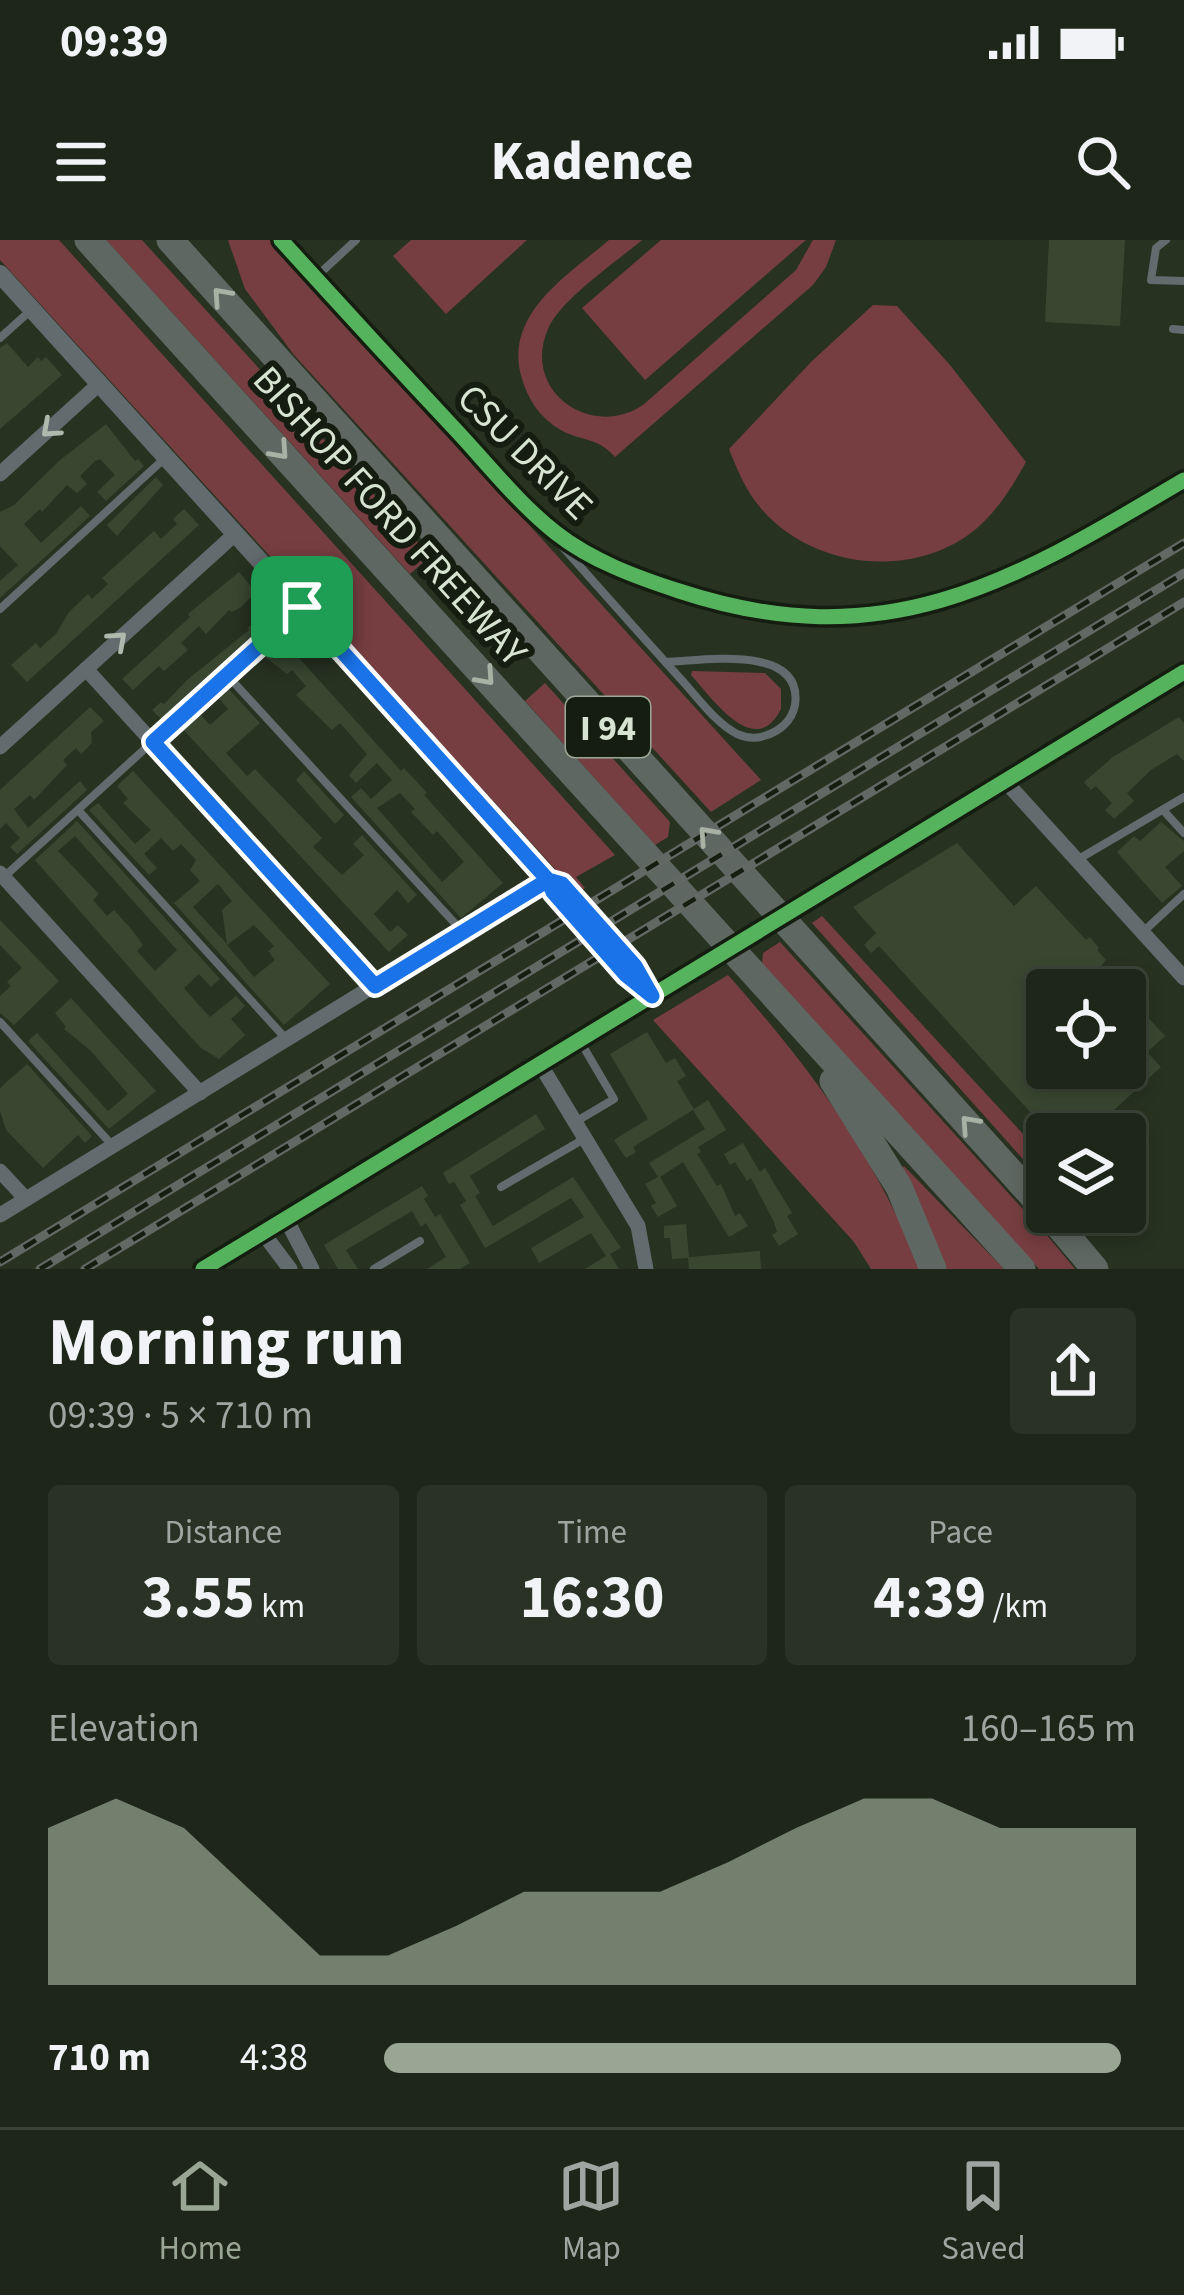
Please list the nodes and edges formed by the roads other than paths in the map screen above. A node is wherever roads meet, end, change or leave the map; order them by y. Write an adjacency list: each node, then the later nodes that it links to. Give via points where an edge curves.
1 (88, 240): 27 (highway, BISHOP FORD FREEWAY / I 94, one-way to 27)
2 (170, 240): 50 (highway, BISHOP FORD FREEWAY / I 94, one-way to 2)
3 (281, 240): 7 (street, CSU DRIVE)
4 (356, 240): 7 (lane)
5 (1166, 240): 8 (lane, via 1156,248 1151,280)
6 (0, 274): 9 (street)
7 (315, 278): 15 (street, CSU DRIVE)
8 (1184, 281)
9 (32, 309): 10 (lane); 11 (street)
10 (0, 338)
11 (99, 384): 12 (street); 13 (street, one-way to 13)
12 (166, 457): 16 (street); 18 (lane)
13 (0, 474)
14 (1184, 479): 15 (street, CSU DRIVE, via 986,588 911,608 833,616 721,604 646,580 582,551)
15 (520, 500): 19 (lane)
16 (235, 533): 17 (street); 20 (street, one-way to 16)
17 (302, 607): 21 (lane); 33 (street)
18 (0, 609)
19 (666, 662): 19 (lane, via 739,735 776,732 791,715 790,682 764,661)
20 (86, 669): 23 (street); 24 (street)
21 (227, 674): 23 (lane); 35 (lane)
22 (1182, 677): 25 (street)
23 (153, 742): 28 (lane); 38 (street)
24 (0, 747)
25 (1005, 781): 31 (street); 39 (street, bridge)
26 (1184, 797): 29 (lane)
27 (595, 798): 62 (highway, via 630,853 838,1086 899,1186); 63 (highway, BISHOP FORD FREEWAY / I 94)
28 (78, 810): 32 (lane); 41 (lane)
29 (1163, 810): 30 (lane); 31 (lane)
30 (1184, 833)
31 (1077, 860): 36 (street)
32 (1, 877): 44 (street)
33 (548, 880): 35 (street); 39 (street)
34 (1184, 894): 36 (lane)
35 (463, 932): 38 (street)
36 (1143, 932): 37 (street)
37 (1184, 978)
38 (375, 986): 41 (street)
39 (652, 996): 42 (street)
40 (0, 1022): 47 (lane)
41 (286, 1040): 44 (street)
42 (579, 1040): 43 (street); 45 (lane, via 614,1099)
43 (540, 1064): 45 (street); 53 (street)
44 (200, 1093): 47 (street)
45 (576, 1122): 46 (street)
46 (586, 1138): 49 (lane); 61 (street, via 638,1226)
47 (113, 1146): 51 (street)
48 (0, 1171): 51 (street)
49 (501, 1186)
50 (1026, 1189)
51 (26, 1199): 52 (street)
52 (0, 1215)
53 (286, 1219): 54 (street); 59 (street)
54 (263, 1233): 57 (street); 58 (street)
55 (1065, 1233): 64 (highway, BISHOP FORD FREEWAY / I 94)
56 (420, 1241): 60 (lane)
57 (203, 1269)
58 (290, 1269)
59 (312, 1269)
60 (374, 1269)
61 (646, 1269)
62 (933, 1269)
63 (1022, 1269)
64 (1095, 1269)

